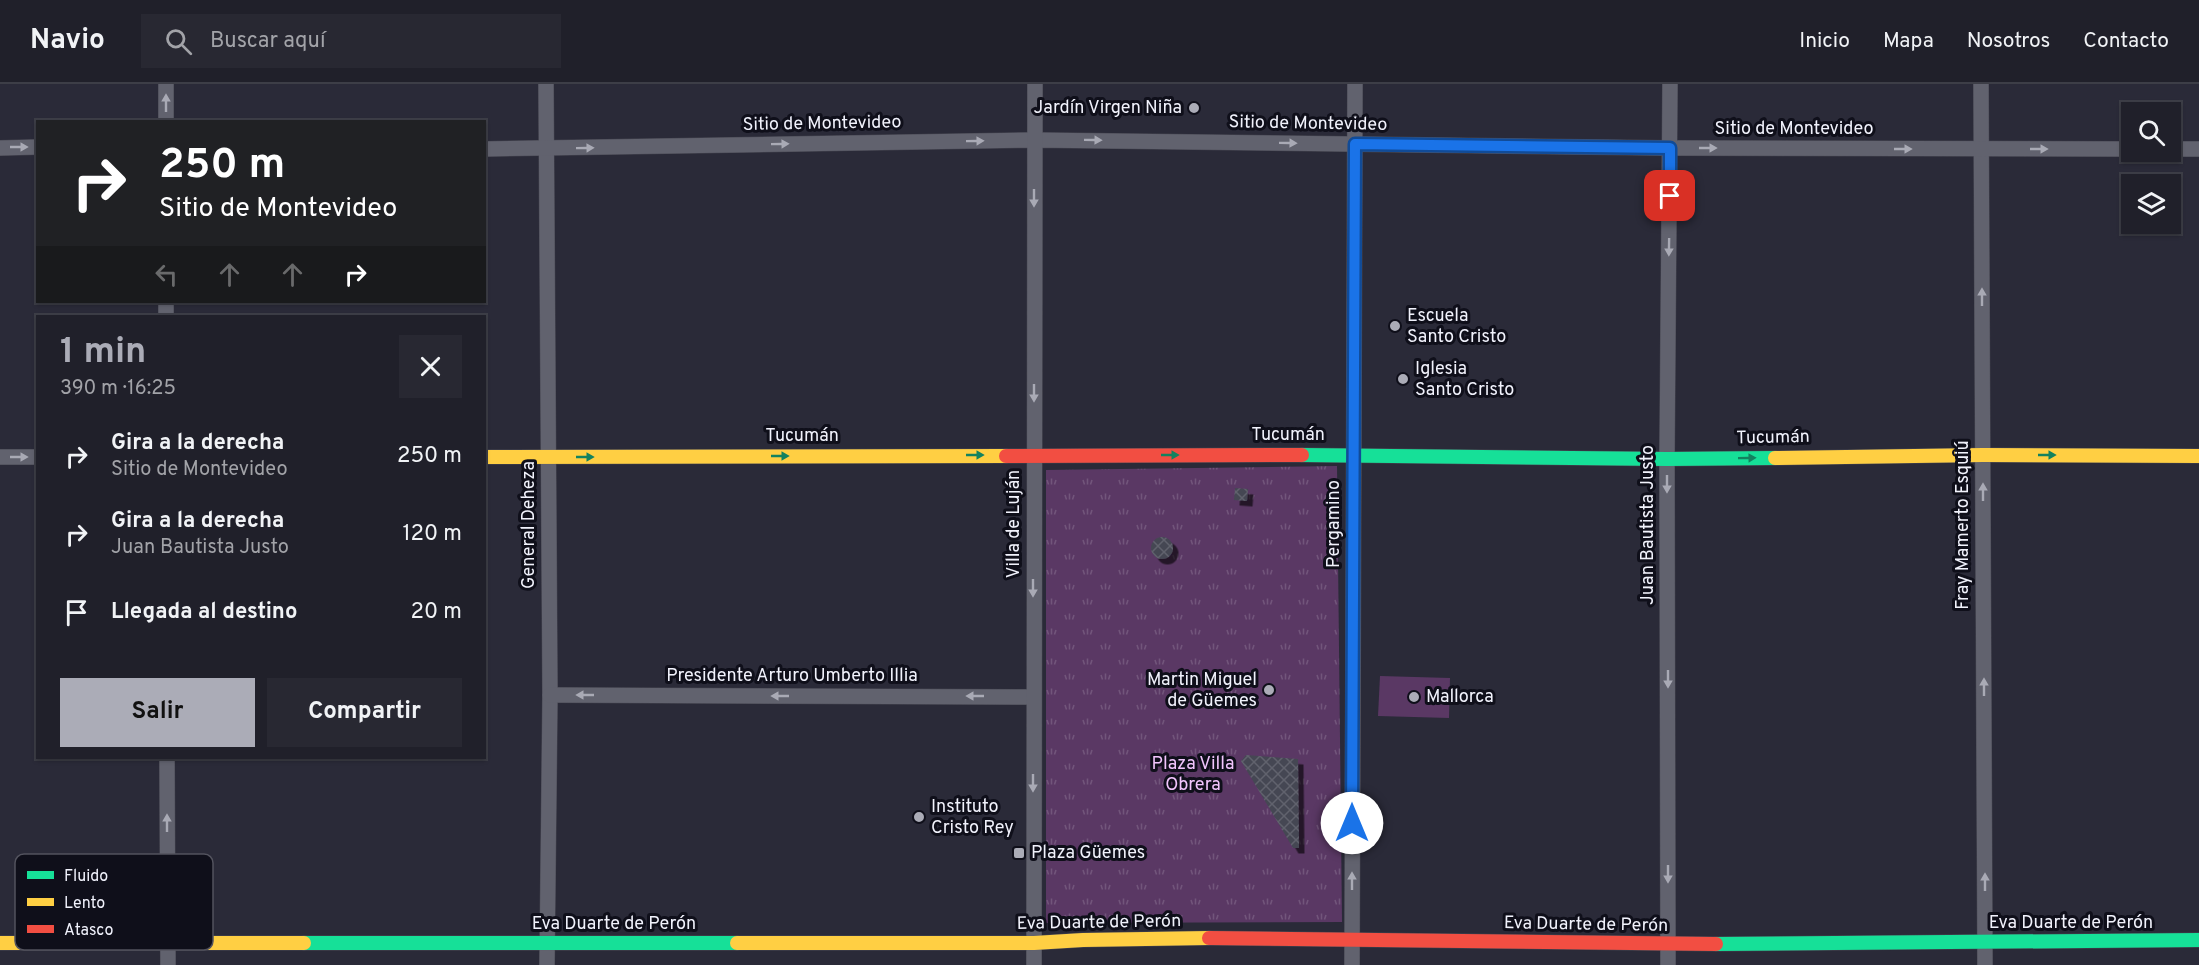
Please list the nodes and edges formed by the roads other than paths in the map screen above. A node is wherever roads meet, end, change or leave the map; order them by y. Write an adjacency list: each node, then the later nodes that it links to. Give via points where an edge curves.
1 (166, 84): 7 (street, one-way to 1)
2 (546, 84): 14 (street, General Deheza)
3 (1035, 84): 8 (street, Villa de Luján)
4 (1355, 84): 9 (street, Pergamino)
5 (1670, 84): 13 (street, Juan Bautista Justo)
6 (1981, 84): 18 (street, Fray Mamerto Esquiú)
7 (166, 120)
8 (1034, 140): 9 (street, Sitio de Montevideo, one-way to 9); 14 (street, Sitio de Montevideo, one-way to 8); 19 (street, Villa de Luján, one-way to 19)
9 (1355, 144): 13 (street, Sitio de Montevideo); 20 (street, Pergamino)
10 (36, 147): 11 (street, one-way to 10)
11 (0, 148)
12 (486, 148): 14 (street, Sitio de Montevideo)
13 (1670, 148): 18 (street, Sitio de Montevideo, one-way to 18); 27 (street, Juan Bautista Justo, one-way to 27)
14 (547, 149): 26 (street, General Deheza)
15 (2121, 149): 18 (street, Sitio de Montevideo, one-way to 15)
16 (2181, 149): 17 (street)
17 (2199, 149)
18 (1981, 150): 21 (street, Fray Mamerto Esquiú, one-way to 18)
19 (1034, 454): 20 (main road, Tucumán, one-way to 20); 26 (main road, Tucumán, one-way to 19); 29 (street, Villa de Luján, one-way to 29)
20 (1353, 455): 27 (main road, Tucumán); 32 (street, Pergamino, one-way to 20)
21 (1983, 455): 22 (main road, Tucumán, one-way to 22); 27 (main road, Tucumán, one-way to 21); 34 (street, Fray Mamerto Esquiú, one-way to 21)
22 (2199, 456)
23 (0, 457): 24 (street, one-way to 24)
24 (36, 457)
25 (486, 457): 26 (main road, Tucumán)
26 (548, 457): 28 (street, General Deheza)
27 (1667, 459): 40 (street, Juan Bautista Justo, one-way to 40)
28 (550, 695): 29 (street, Presidente Arturo Umberto Illia, one-way to 28); 36 (street, General Deheza)
29 (1033, 697): 39 (street, Villa de Luján, one-way to 39)
30 (167, 759): 31 (street, one-way to 30)
31 (168, 854)
32 (1352, 940): 39 (main road, Eva Duarte de Perón, via 1083,939); 40 (main road, Eva Duarte de Perón); 43 (street, Pergamino)
33 (2199, 940): 34 (main road, Eva Duarte de Perón)
34 (1985, 941): 40 (main road, Eva Duarte de Perón); 45 (street, Fray Mamerto Esquiú)
35 (213, 942): 36 (main road, Eva Duarte de Perón)
36 (547, 942): 39 (main road, Eva Duarte de Perón); 41 (street, General Deheza)
37 (0, 943): 38 (main road, Eva Duarte de Perón)
38 (15, 943)
39 (1034, 943): 42 (street, Villa de Luján)
40 (1668, 944): 44 (street, Juan Bautista Justo)
41 (547, 965)
42 (1034, 965)
43 (1352, 965)
44 (1668, 965)
45 (1985, 965)

